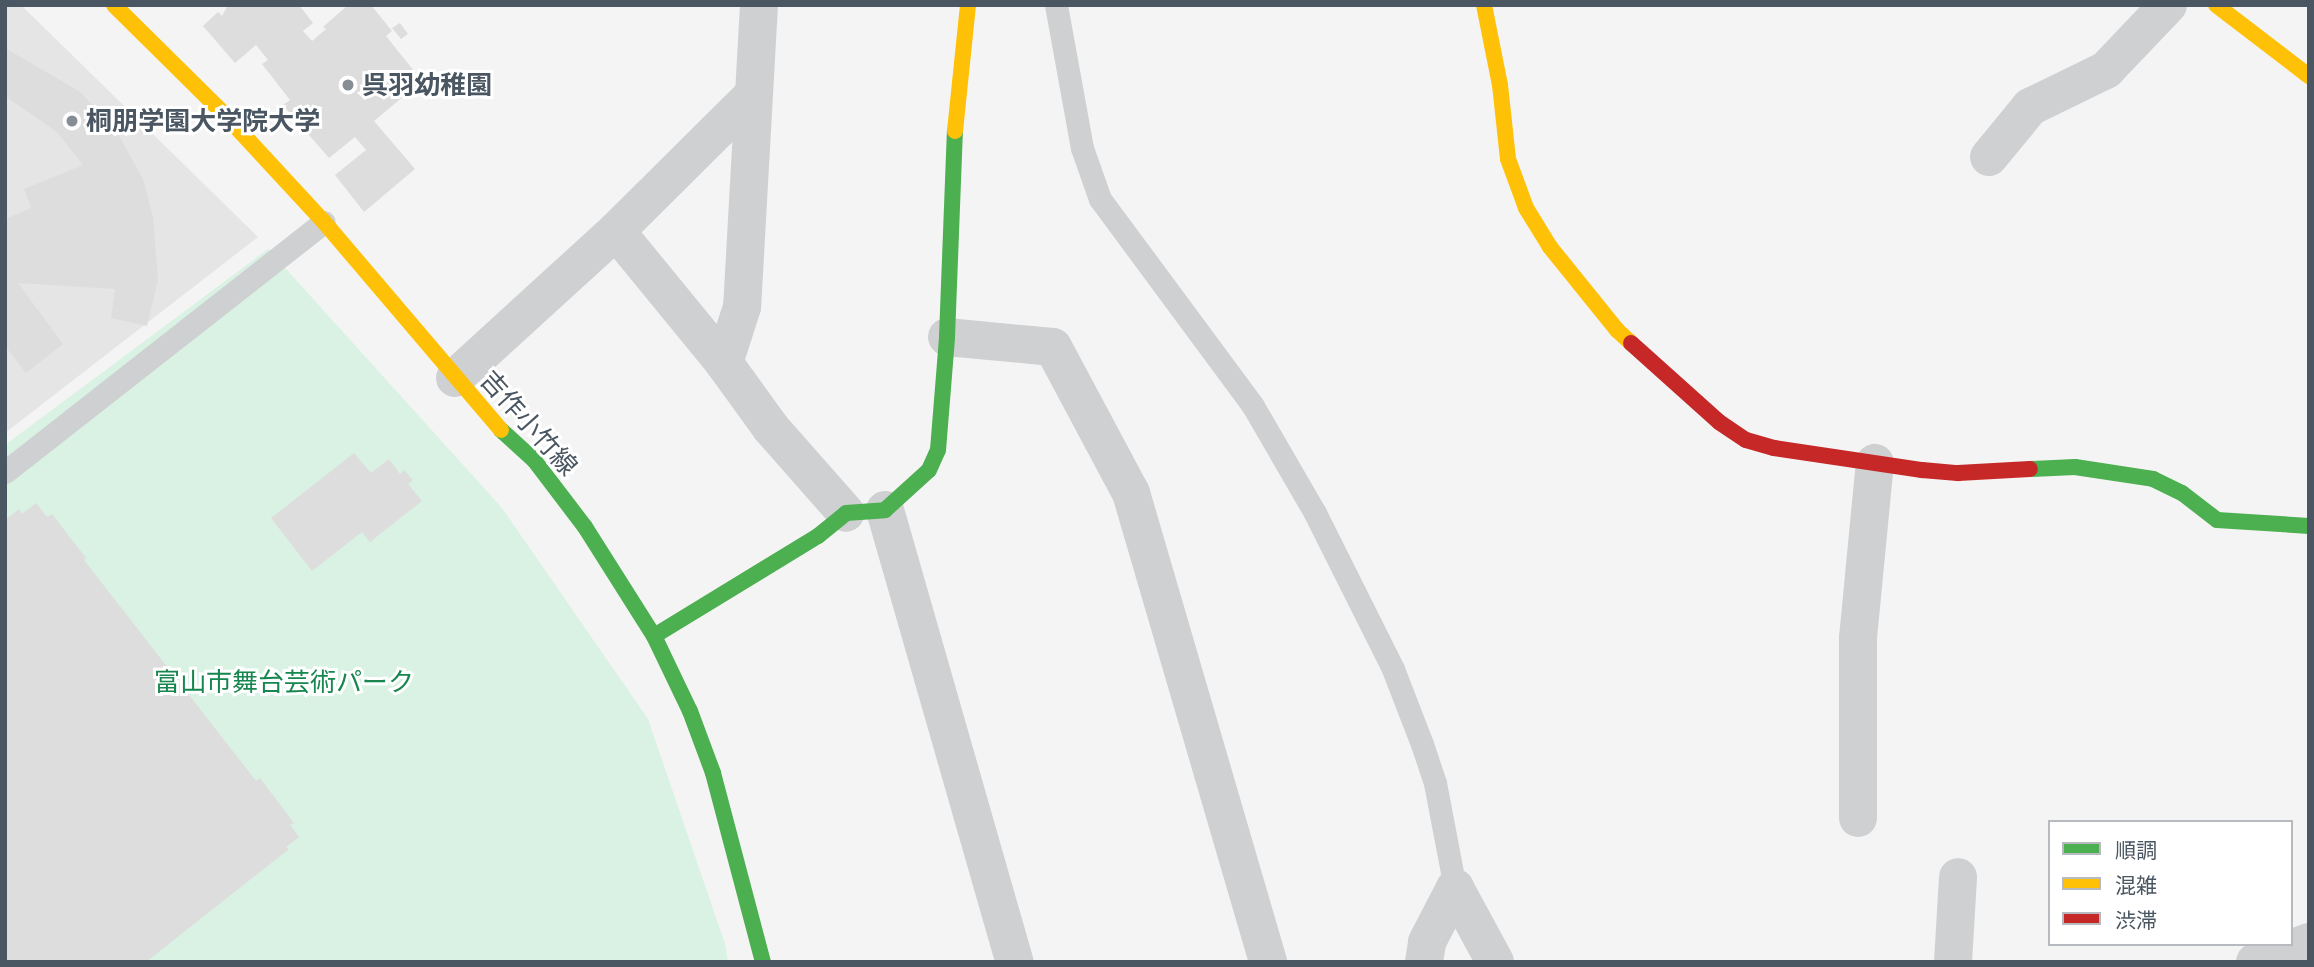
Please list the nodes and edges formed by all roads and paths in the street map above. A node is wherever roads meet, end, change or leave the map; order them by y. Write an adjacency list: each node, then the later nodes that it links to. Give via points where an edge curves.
1 (114, 5): 11 (street, 吉作小竹線)
2 (759, 5): 9 (street)
3 (968, 5): 13 (street, via 953,153)
4 (1056, 5): 24 (lane, via 1082,148 1100,199 1253,406 1315,513 1393,669 1422,744)
5 (1484, 5): 16 (street, via 1516,187 1550,247 1617,330 1694,401 1746,440)
6 (2168, 5): 10 (street, via 2106,70 2030,107)
7 (2216, 5): 8 (street)
8 (2309, 76)
9 (752, 96): 12 (street); 14 (street, via 742,307)
10 (1989, 157)
11 (324, 222): 15 (street, 吉作小竹線); 17 (lane)
12 (616, 231): 14 (street); 15 (street)
13 (947, 337): 18 (street, via 938,450 929,470); 28 (street, via 1053,347 1131,493)
14 (724, 363): 19 (street, via 771,428)
15 (455, 378): 21 (street, 吉作小竹線, via 534,460 585,527)
16 (1875, 463): 20 (street, via 1958,473 2075,467 2153,479 2182,493 2217,520); 22 (street, via 1858,638)
17 (5, 472)
18 (884, 510): 19 (street); 27 (street)
19 (846, 513): 21 (street, via 818,536)
20 (2309, 526)
21 (654, 636): 26 (street, 吉作小竹線, via 713,773)
22 (1858, 818)
23 (1958, 877): 31 (street)
24 (1455, 888): 29 (street, via 1427,942); 30 (street)
25 (2309, 942): 32 (street)
26 (763, 962)
27 (1014, 962)
28 (1268, 962)
29 (1424, 962)
30 (1495, 962)
31 (1953, 962)
32 (2255, 962)

